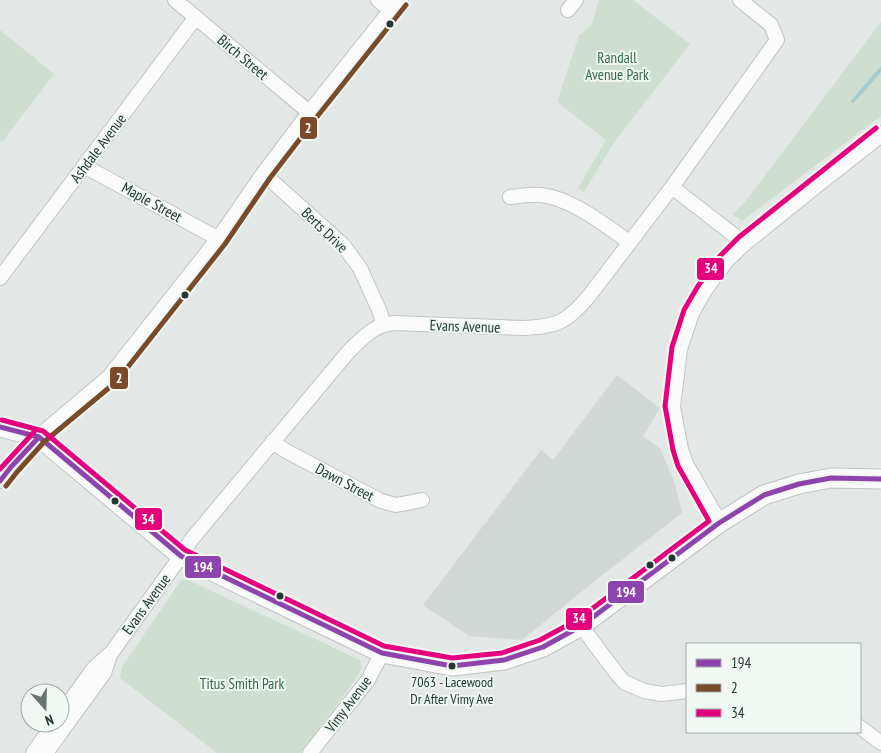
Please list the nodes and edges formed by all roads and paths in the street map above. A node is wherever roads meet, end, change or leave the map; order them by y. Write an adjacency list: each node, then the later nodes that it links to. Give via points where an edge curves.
1 (175, 0): 5 (street, Birch Street)
2 (378, 0): 4 (street)
3 (740, 0): 10 (street, Evans Avenue, via 771,25 777,40)
4 (396, 6): 6 (street)
5 (196, 17): 6 (street, Birch Street); 8 (street, Ashdale Avenue)
6 (310, 113): 9 (street)
7 (880, 136): 14 (street)
8 (84, 166): 12 (street, Maple Street); 15 (street, Ashdale Avenue)
9 (264, 174): 12 (street); 16 (street, Berts Drive, via 344,245 360,268)
10 (672, 187): 13 (street, Evans Avenue); 14 (street)
11 (510, 197): 13 (street, via 540,194 563,200)
12 (218, 239): 18 (street, via 110,377)
13 (629, 242): 16 (street, Evans Avenue, via 577,310 554,325 522,328)
14 (744, 243): 23 (street, via 726,260 691,313 679,349 672,407 685,464)
15 (0, 278)
16 (383, 324): 19 (street, Evans Avenue, via 349,351)
17 (0, 428): 18 (main road)
18 (40, 437): 21 (street); 24 (main road)
19 (272, 442): 22 (street, Dawn Street, via 381,501 396,506); 24 (street, Evans Avenue)
20 (881, 479): 23 (main road, via 831,478 799,484 764,495)
21 (0, 481)
22 (422, 500)
23 (719, 523): 25 (main road)
24 (181, 556): 26 (street, Evans Avenue); 27 (main road)
25 (582, 626): 27 (main road, via 543,647 504,660 452,666); 28 (street, via 624,682 644,691 662,694)
26 (112, 652): 29 (street, Evans Avenue, via 94,668); 34 (street, Evans Avenue, via 104,673)
27 (382, 653): 35 (street, Vimy Avenue, via 368,680)
28 (686, 691)
29 (70, 701)
30 (861, 728): 32 (street)
31 (47, 733): 33 (street)
32 (881, 743)
33 (33, 753)
34 (46, 753)
35 (310, 753)

